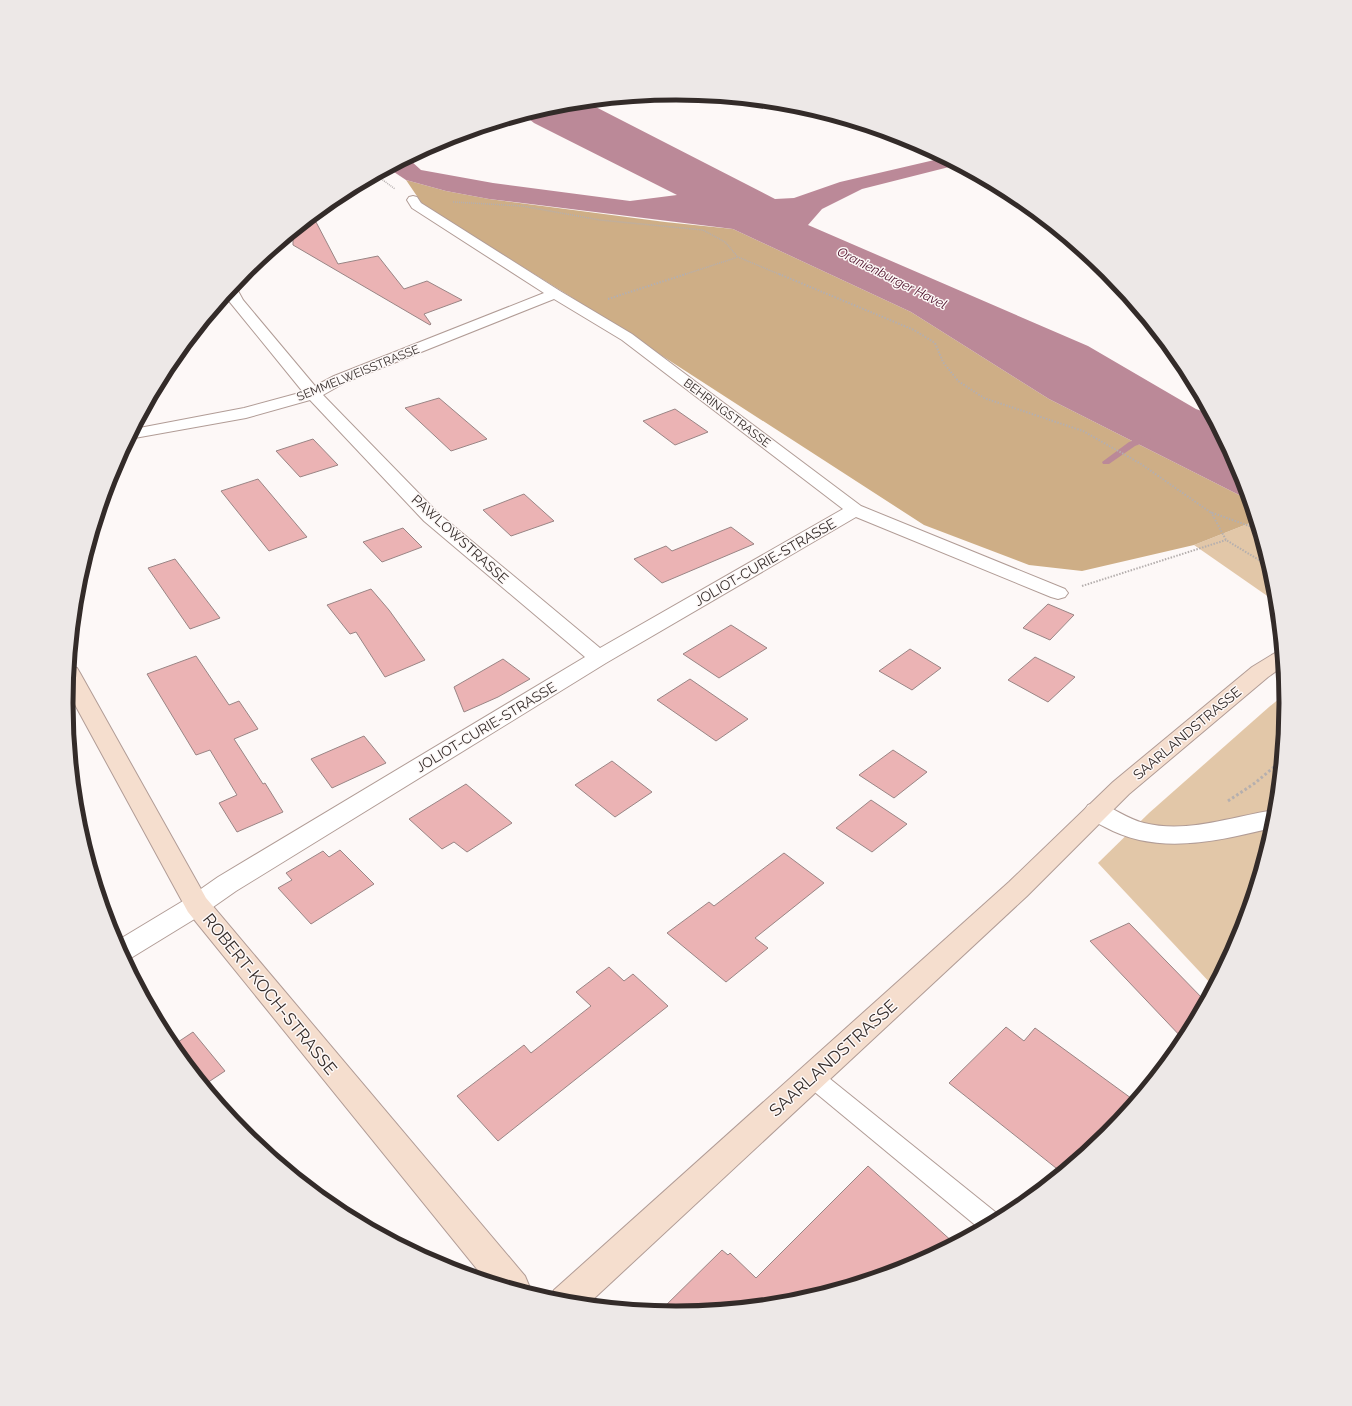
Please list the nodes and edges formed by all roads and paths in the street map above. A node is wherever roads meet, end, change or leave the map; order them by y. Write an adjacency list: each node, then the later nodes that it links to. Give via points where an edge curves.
1 (380, 178): 2 (path)
2 (413, 200): 3 (path, via 522,206 600,220 703,230 725,242); 4 (street, BEHRINGSTRASSE, via 416,205)
3 (738, 256): 6 (path); 10 (path, via 914,330 935,343 943,362 958,380 984,398 1083,431 1141,464)
4 (555, 294): 6 (street, BEHRINGSTRASSE); 7 (street, SEMMELWEISSTRASSE, via 340,378)
5 (233, 295): 7 (street, PAWLOWSTRASSE)
6 (579, 308): 9 (street, BEHRINGSTRASSE, via 626,337)
7 (314, 394): 8 (street, SEMMELWEISSTRASSE, via 246,412); 15 (street, PAWLOWSTRASSE, via 431,517)
8 (136, 434)
9 (855, 510): 14 (street, BEHRINGSTRASSE); 15 (street, JOLIOT-CURIE-STRASSE)
10 (1210, 512): 11 (path); 12 (path)
11 (1252, 527)
12 (1226, 540): 13 (path); 14 (path)
13 (1261, 561)
14 (1058, 593)
15 (599, 658): 22 (street, JOLIOT-CURIE-STRASSE, via 227,884)
16 (1278, 661): 20 (street, SAARLANDSTRASSE, via 1260,672 1172,744)
17 (74, 681): 22 (street, ROBERT-KOCH-STRASSE)
18 (1276, 765): 19 (path)
19 (1223, 804)
20 (1096, 811): 21 (street, via 1129,829 1159,835 1204,834); 24 (street, SAARLANDSTRASSE, via 1018,889)
21 (1267, 820)
22 (197, 905): 23 (street, JOLIOT-CURIE-STRASSE); 26 (street, ROBERT-KOCH-STRASSE)
23 (126, 949)
24 (812, 1077): 25 (lane); 27 (street, SAARLANDSTRASSE)
25 (986, 1219)
26 (508, 1281)
27 (572, 1297)

